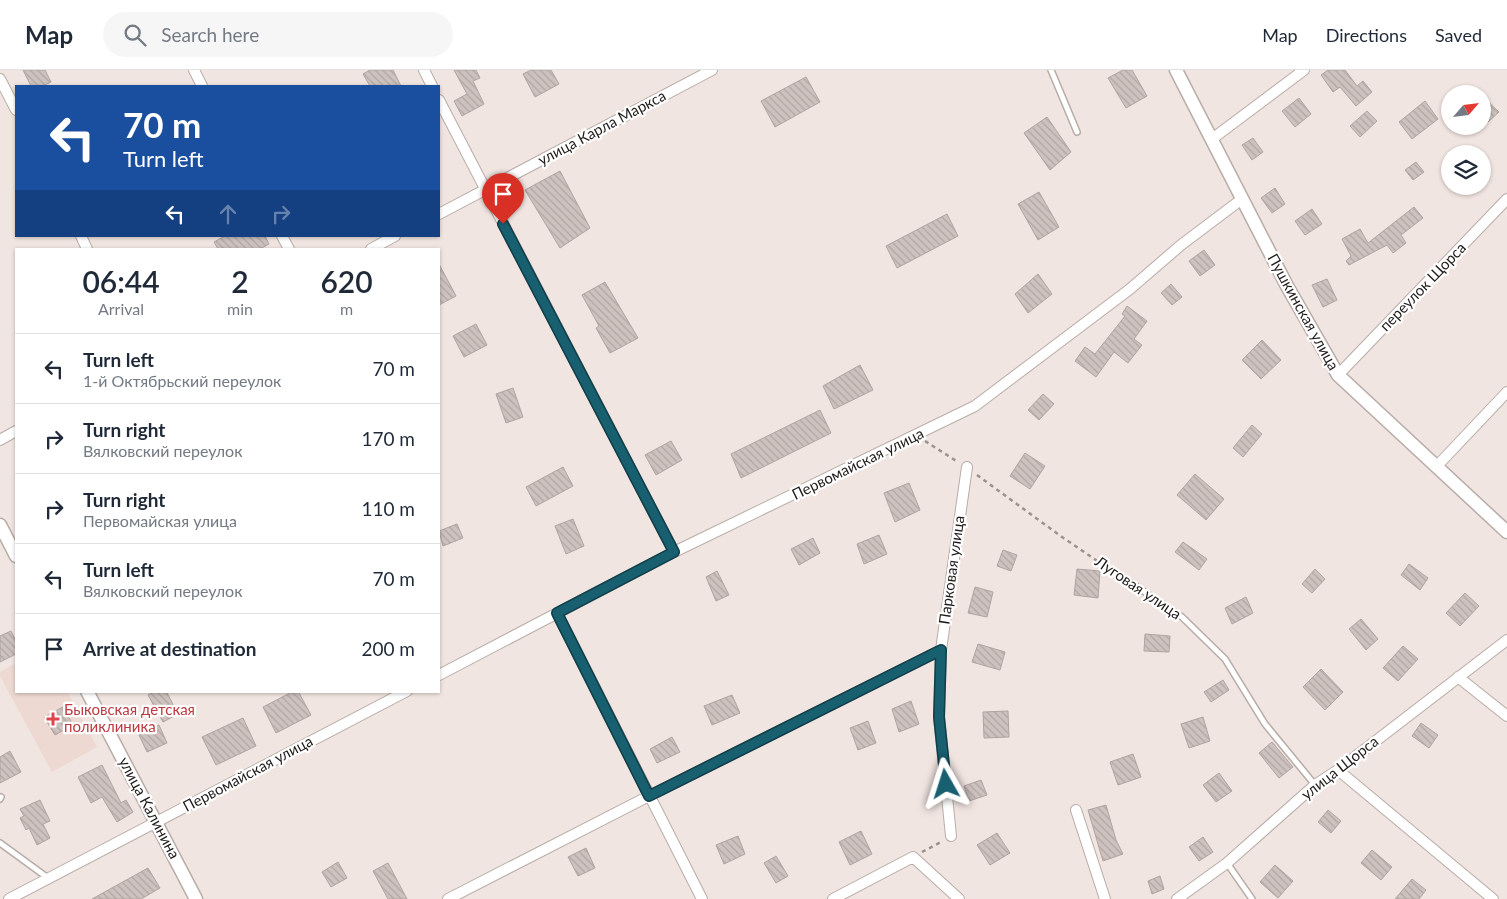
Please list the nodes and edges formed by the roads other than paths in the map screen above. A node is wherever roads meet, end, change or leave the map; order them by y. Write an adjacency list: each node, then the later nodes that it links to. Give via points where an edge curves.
1 (194, 70): 8 (street)
2 (424, 70): 9 (street)
3 (712, 70): 14 (street, улица Карла Маркса)
4 (1051, 70): 12 (lane)
5 (1176, 70): 13 (street, Пушкинская улица)
6 (1304, 70): 13 (street)
7 (0, 78): 11 (street)
8 (202, 85)
9 (432, 85)
10 (440, 102): 14 (street)
11 (15, 108)
12 (1077, 132)
13 (1212, 139): 15 (street, Пушкинская улица)
14 (485, 190): 17 (street, улица Карла Маркса); 28 (street)
15 (1242, 199): 20 (street, Пушкинская улица); 28 (street, Первомайская улица, via 1130,289 975,406)
16 (1507, 199): 20 (street, переулок Щорса)
17 (440, 213)
18 (393, 237): 19 (street)
19 (373, 248)
20 (1338, 375): 25 (street, Пушкинская улица)
21 (1507, 392): 25 (street)
22 (15, 432): 23 (street)
23 (0, 440)
24 (967, 467): 33 (street, Парковая улица)
25 (1436, 467): 27 (street, Пушкинская улица)
26 (0, 525): 29 (street)
27 (1507, 532)
28 (674, 552): 31 (street, Первомайская улица)
29 (15, 554)
30 (1115, 572): 40 (lane, Луговая улица, via 1182,617 1225,659 1265,724)
31 (557, 613): 34 (street, Первомайская улица); 41 (street)
32 (1507, 640): 35 (street, улица Щорса)
33 (941, 650): 41 (street); 44 (street, Парковая улица, via 939,717)
34 (440, 674)
35 (1458, 677): 38 (street); 39 (street, улица Щорса)
36 (88, 693): 43 (street, улица Калинина)
37 (403, 693): 43 (street, Первомайская улица)
38 (1507, 716)
39 (1338, 770): 40 (street, улица Щорса); 57 (street)
40 (1315, 784): 46 (street, улица Щорса)
41 (649, 796): 50 (street); 51 (street)
42 (1076, 810): 54 (street)
43 (156, 822): 47 (street, Первомайская улица); 49 (street, улица Калинина)
44 (951, 836)
45 (0, 843): 47 (lane)
46 (1227, 863): 55 (street, улица Щорса); 56 (lane)
47 (49, 878): 48 (street, Первомайская улица)
48 (9, 899)
49 (196, 899)
50 (448, 899)
51 (702, 899)
52 (833, 899): 53 (street, via 913,857)
53 (959, 899)
54 (1105, 899)
55 (1176, 899)
56 (1252, 899)
57 (1493, 899)

